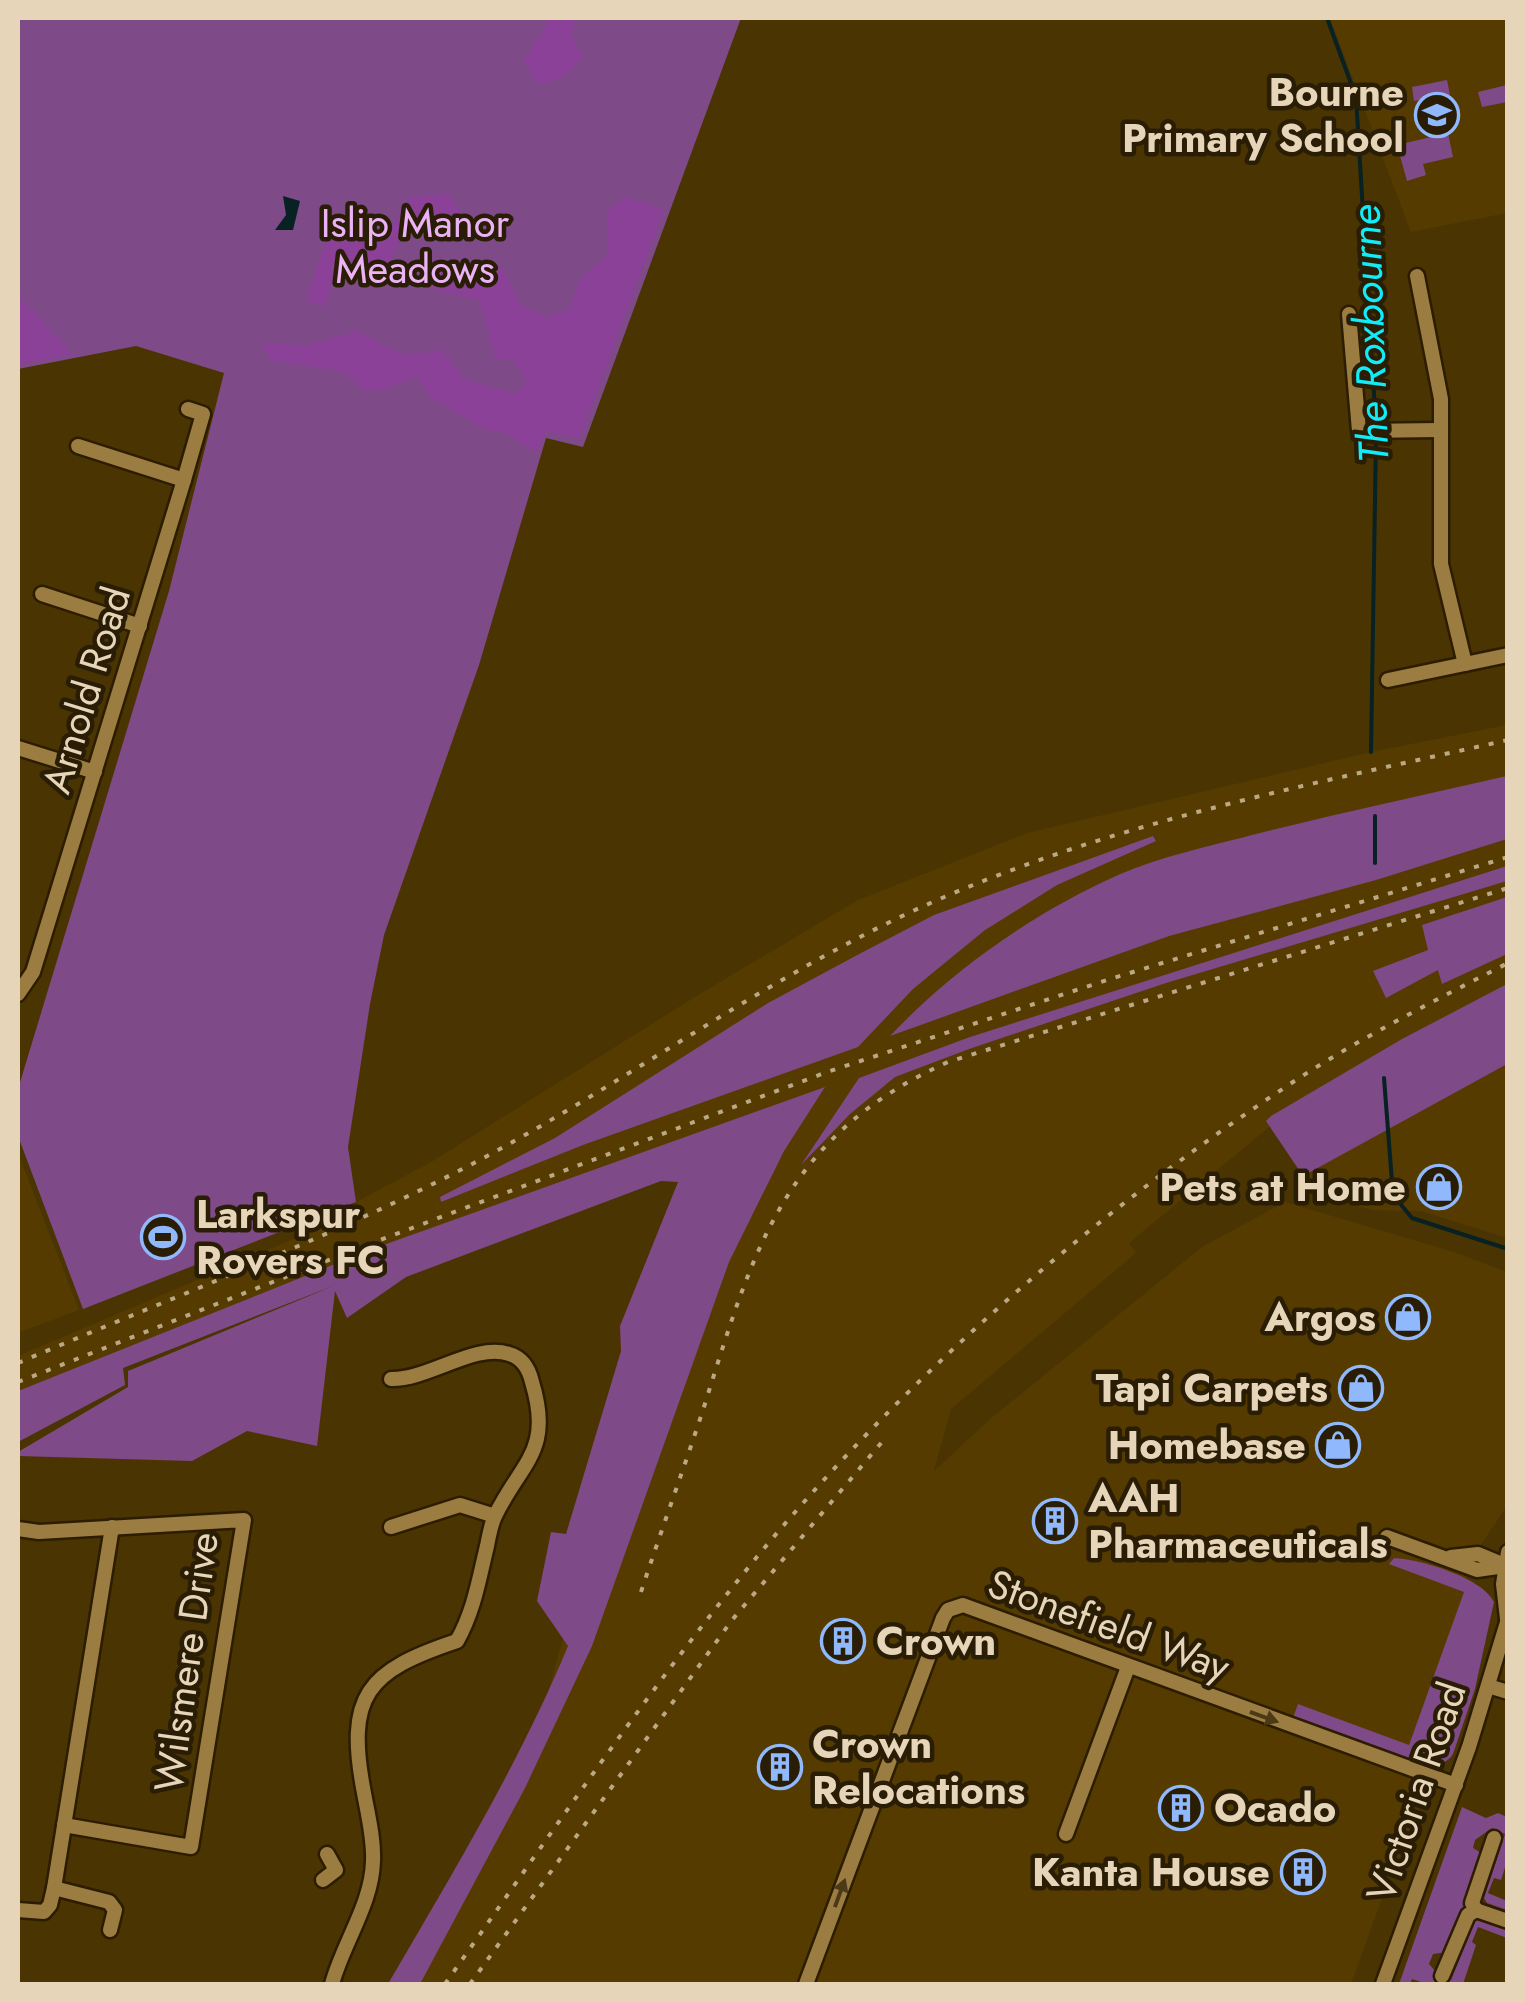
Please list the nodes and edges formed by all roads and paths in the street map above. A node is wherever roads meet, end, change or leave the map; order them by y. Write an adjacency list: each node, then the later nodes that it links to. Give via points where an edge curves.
1 (1417, 276): 4 (street, via 1441,399)
2 (1350, 314): 4 (street, via 1359,432)
3 (188, 410): 6 (street, Arnold Road, via 203,414)
4 (1440, 430): 10 (street, via 1441,564)
5 (78, 446): 6 (street)
6 (184, 480): 8 (street, Arnold Road)
7 (42, 594): 8 (street)
8 (140, 626): 13 (street, Arnold Road)
9 (1508, 655): 10 (street)
10 (1465, 664): 11 (street)
11 (1388, 680)
12 (18, 748): 13 (street)
13 (95, 772): 15 (street, Arnold Road)
14 (18, 960): 15 (street)
15 (33, 972): 16 (street, Arnold Road)
16 (18, 994)
17 (390, 1379): 18 (street, via 409,1379 492,1351 515,1356 529,1370 540,1408 538,1443)
18 (494, 1516): 20 (street, via 460,1505); 40 (street, via 477,1593 456,1641 389,1668 362,1704 358,1749 373,1861 365,1902)
19 (112, 1527): 21 (street, Wilsmere Drive); 29 (street); 29 (street, Wilsmere Drive, via 244,1520 190,1847)
20 (392, 1528)
21 (18, 1529)
22 (1387, 1537): 23 (street, via 1445,1557 1478,1554)
23 (1507, 1562): 24 (street, Victoria Road, via 1502,1584)
24 (1508, 1619): 26 (street, Victoria Road)
25 (1128, 1667): 28 (street, Stonefield Way, one-way to 28); 30 (street); 41 (street, Stonefield Way, one-way to 25, via 948,1610 963,1605)
26 (1488, 1686): 27 (street); 28 (street, Victoria Road)
27 (1508, 1692)
28 (1456, 1785): 42 (street, Victoria Road)
29 (64, 1826): 34 (street)
30 (1066, 1834)
31 (1494, 1838): 36 (street, via 1472,1903)
32 (327, 1854): 33 (street, via 336,1870)
33 (324, 1880)
34 (54, 1888): 35 (street, via 44,1912); 38 (street, via 109,1902 115,1910)
35 (18, 1910)
36 (1476, 1910): 37 (street); 39 (street)
37 (1508, 1921)
38 (110, 1930)
39 (1442, 1976)
40 (332, 1984)
41 (806, 1984)
42 (1383, 1984)

